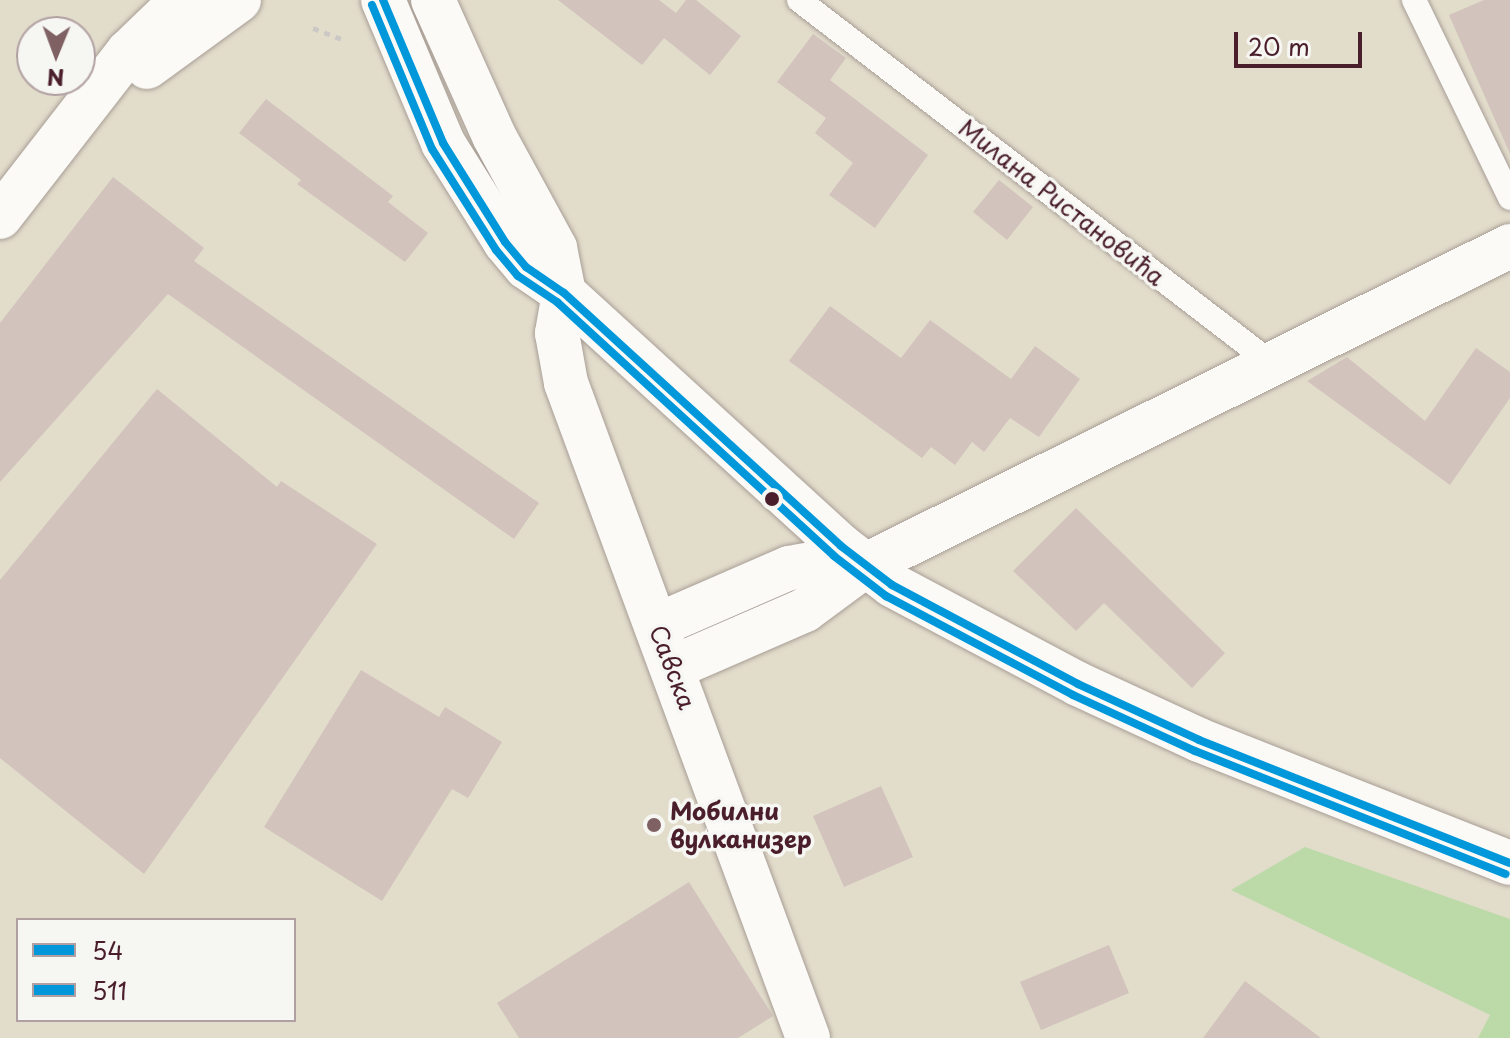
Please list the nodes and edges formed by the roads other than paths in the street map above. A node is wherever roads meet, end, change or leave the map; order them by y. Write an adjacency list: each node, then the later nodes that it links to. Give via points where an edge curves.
1 (182, 0): 7 (main road, via 128,52)
2 (239, 0): 7 (main road, via 183,37)
3 (383, 0): 11 (main road, via 417,87 471,190 526,267)
4 (433, 0): 11 (main road, Савска, via 494,136 555,248)
5 (799, 0): 12 (lane, Милана Ристановића)
6 (1414, 0): 8 (lane)
7 (68, 133): 9 (main road)
8 (1510, 198)
9 (0, 217)
10 (1510, 246): 12 (main road)
11 (564, 293): 13 (main road, via 778,492); 14 (main road, Савска, via 557,333 566,383)
12 (1270, 362): 13 (main road)
13 (866, 565): 14 (main road, via 823,562 789,568); 15 (main road, via 805,610); 16 (main road, via 1002,647 1133,710)
14 (658, 625): 15 (main road, Савска)
15 (674, 667): 17 (main road, Савска)
16 (1510, 863)
17 (808, 1038)

